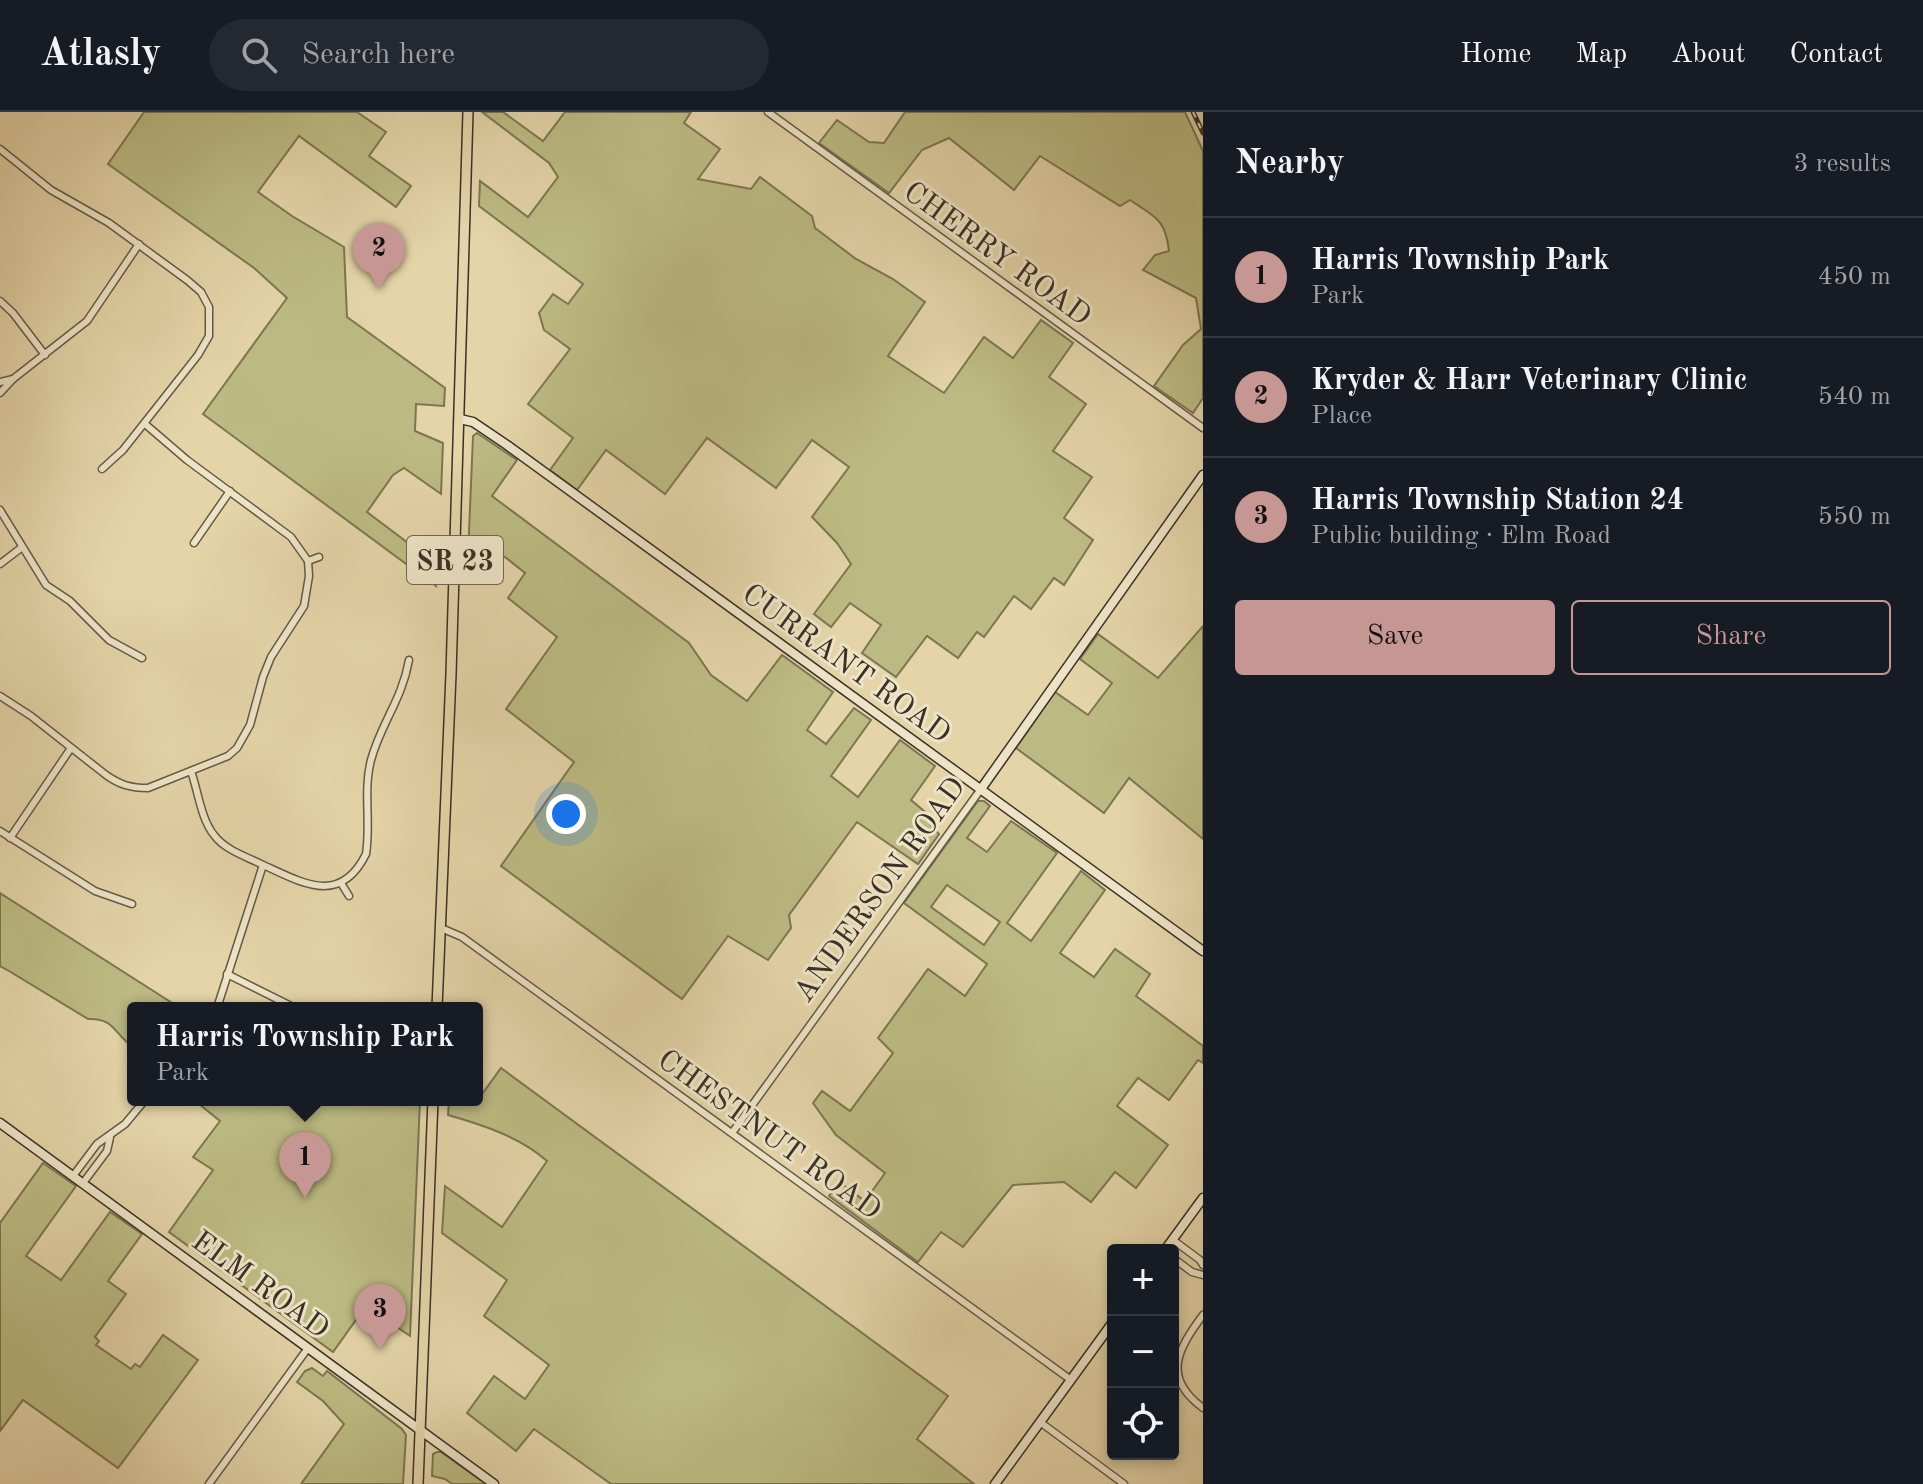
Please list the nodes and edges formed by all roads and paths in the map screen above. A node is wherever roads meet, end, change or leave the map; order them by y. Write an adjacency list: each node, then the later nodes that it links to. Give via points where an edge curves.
1 (468, 112): 12 (main road, SR 23)
2 (768, 112): 14 (street, CHERRY ROAD)
3 (0, 149): 4 (street, via 51,190)
4 (139, 244): 7 (street, via 194,285); 8 (street, via 87,321)
5 (0, 301): 8 (street)
6 (222, 314): 7 (street)
7 (211, 315): 13 (street, via 205,344)
8 (45, 355): 9 (street)
9 (13, 379): 10 (street); 11 (street)
10 (0, 382)
11 (0, 393)
12 (460, 419): 29 (street, CURRANT ROAD, via 507,445); 36 (main road, SR 23)
13 (145, 424): 15 (street); 17 (street)
14 (1203, 428)
15 (102, 469)
16 (1203, 475): 29 (street, ANDERSON ROAD)
17 (230, 491): 19 (street); 22 (street, via 291,537)
18 (0, 510): 20 (street)
19 (194, 543)
20 (21, 548): 23 (street); 24 (street, via 46,585 109,640)
21 (319, 557): 22 (street)
22 (308, 561): 28 (street, via 304,606 271,657 245,738 228,756)
23 (0, 564)
24 (142, 658)
25 (409, 660): 33 (street, via 401,693 369,767 366,854)
26 (0, 696): 27 (street)
27 (71, 748): 28 (street, via 117,783 136,788); 31 (street)
28 (191, 771): 32 (street, via 214,837)
29 (981, 789): 37 (street, CURRANT ROAD); 45 (street, ANDERSON ROAD)
30 (0, 831): 31 (street)
31 (10, 838): 35 (street, via 95,891)
32 (263, 865): 33 (street, via 315,887); 38 (street)
33 (341, 883): 34 (street)
34 (349, 896)
35 (132, 904)
36 (441, 928): 41 (main road, SR 23); 45 (street, CHESTNUT ROAD, via 462,937)
37 (1203, 951)
38 (227, 974): 39 (street); 40 (street)
39 (219, 1002)
40 (283, 1002)
41 (437, 1002)
42 (140, 1106): 46 (street)
43 (433, 1106): 63 (main road)
44 (0, 1123): 47 (street, ELM ROAD)
45 (732, 1133): 59 (street, CHESTNUT ROAD)
46 (110, 1137): 47 (street, via 97,1144); 48 (street, via 107,1151)
47 (73, 1176): 48 (street, ELM ROAD)
48 (83, 1183): 57 (street, ELM ROAD)
49 (1203, 1198): 50 (street)
50 (1173, 1240): 51 (street); 53 (street)
51 (1170, 1244)
52 (1179, 1262): 54 (street)
53 (1203, 1265)
54 (1203, 1275)
55 (1203, 1315): 58 (street)
56 (1107, 1330): 59 (street)
57 (308, 1348): 63 (street, ELM ROAD); 64 (street)
58 (1179, 1355)
59 (1071, 1380): 62 (street)
60 (1179, 1383): 61 (street)
61 (1203, 1408)
62 (1040, 1422): 67 (street); 68 (street)
63 (419, 1430): 65 (main road); 66 (street, ELM ROAD)
64 (209, 1484)
65 (418, 1484)
66 (494, 1484)
67 (995, 1484)
68 (1124, 1484)

